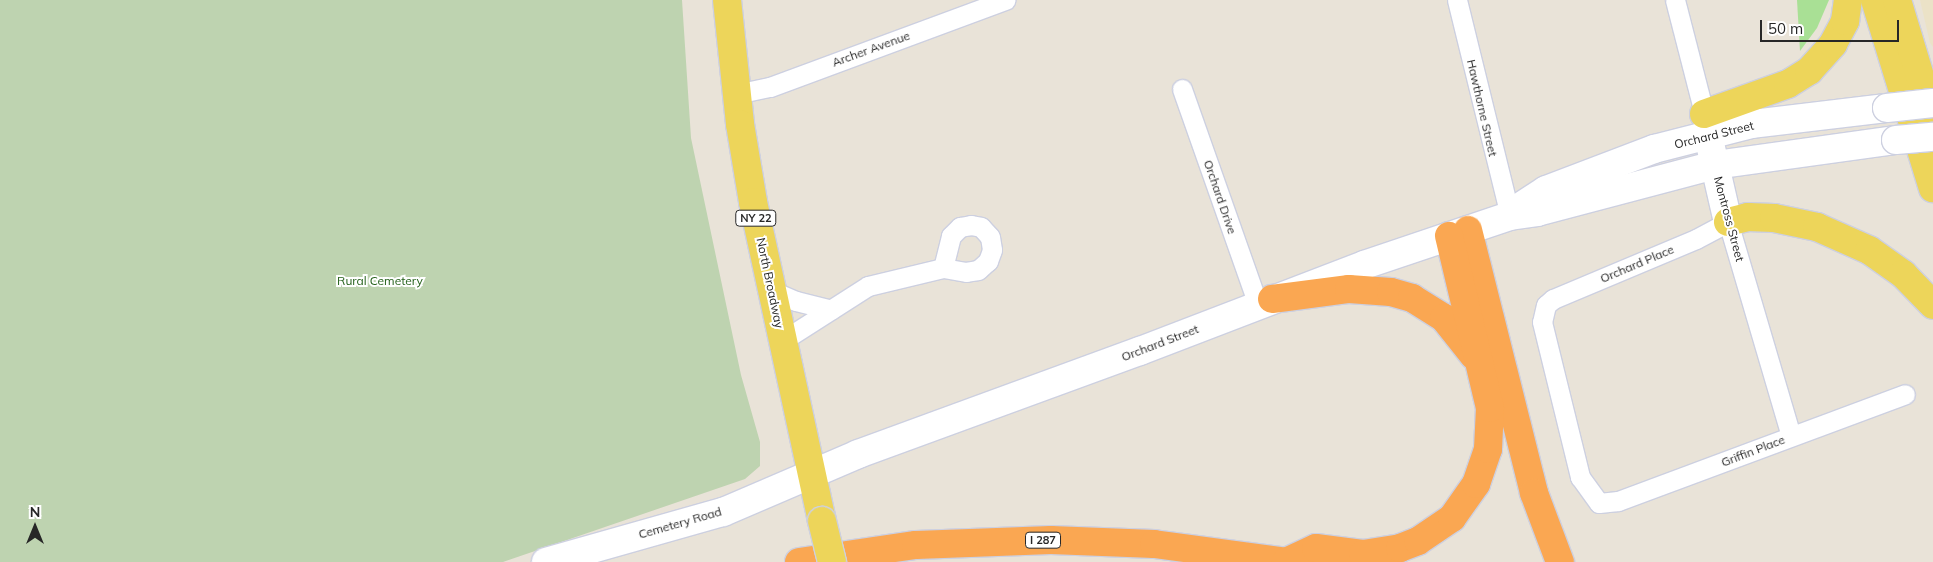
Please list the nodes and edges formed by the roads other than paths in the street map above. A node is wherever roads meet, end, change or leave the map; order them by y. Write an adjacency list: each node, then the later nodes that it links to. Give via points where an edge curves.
1 (727, 0): 9 (main road, North Broadway / NY 22)
2 (1005, 0): 9 (street, Archer Avenue, via 770,87)
3 (1457, 0): 16 (street, Hawthorne Street)
4 (1675, 0): 12 (street, Montross Street)
5 (1848, 0): 12 (main road, via 1845,21 1833,44 1809,71)
6 (1875, 0): 15 (main road)
7 (1897, 0): 11 (main road)
8 (1182, 89): 21 (street, Orchard Drive)
9 (736, 94): 20 (main road, North Broadway / NY 22)
10 (1933, 103): 12 (street, Orchard Street, bridge, via 1752,124)
11 (1933, 119)
12 (1707, 124): 14 (street, Montross Street); 16 (street, Orchard Street, via 1530,198)
13 (1933, 137): 14 (street, Orchard Street, bridge)
14 (1715, 166): 16 (street, Orchard Street, via 1537,212); 17 (street, Montross Street)
15 (1933, 188)
16 (1510, 216): 18 (street, Orchard Street)
17 (1728, 222): 22 (main road, via 1748,217 1774,218 1817,227 1876,255 1903,274); 27 (street, Montross Street); 29 (street, Orchard Place, via 1696,239 1553,299 1546,305 1542,322 1580,477)
18 (1459, 233): 21 (street, Orchard Street); 25 (highway); 34 (highway, via 1534,493)
19 (943, 268): 23 (street, via 868,286)
20 (770, 290): 23 (street); 24 (main road, North Broadway / NY 22)
21 (1265, 302): 25 (highway, via 1369,288 1412,298 1444,318 1459,333 1471,350); 28 (street, Orchard Street)
22 (1933, 305)
23 (831, 310): 24 (street)
24 (782, 340): 28 (main road, North Broadway / NY 22)
25 (1486, 388): 33 (highway, via 1491,429 1488,449 1476,484 1452,518 1437,530 1400,548 1363,554 1316,548)
26 (1905, 394): 27 (street, Griffin Place)
27 (1791, 436): 29 (street, Griffin Place, via 1618,501)
28 (811, 474): 30 (street, Cemetery Road, via 723,512); 32 (main road, North Broadway / NY 22, bridge)
29 (1599, 503)
30 (546, 562)
31 (799, 562): 33 (highway, I 287, via 924,544 1051,540 1154,544)
32 (832, 562)
33 (1287, 562)
34 (1560, 562)

